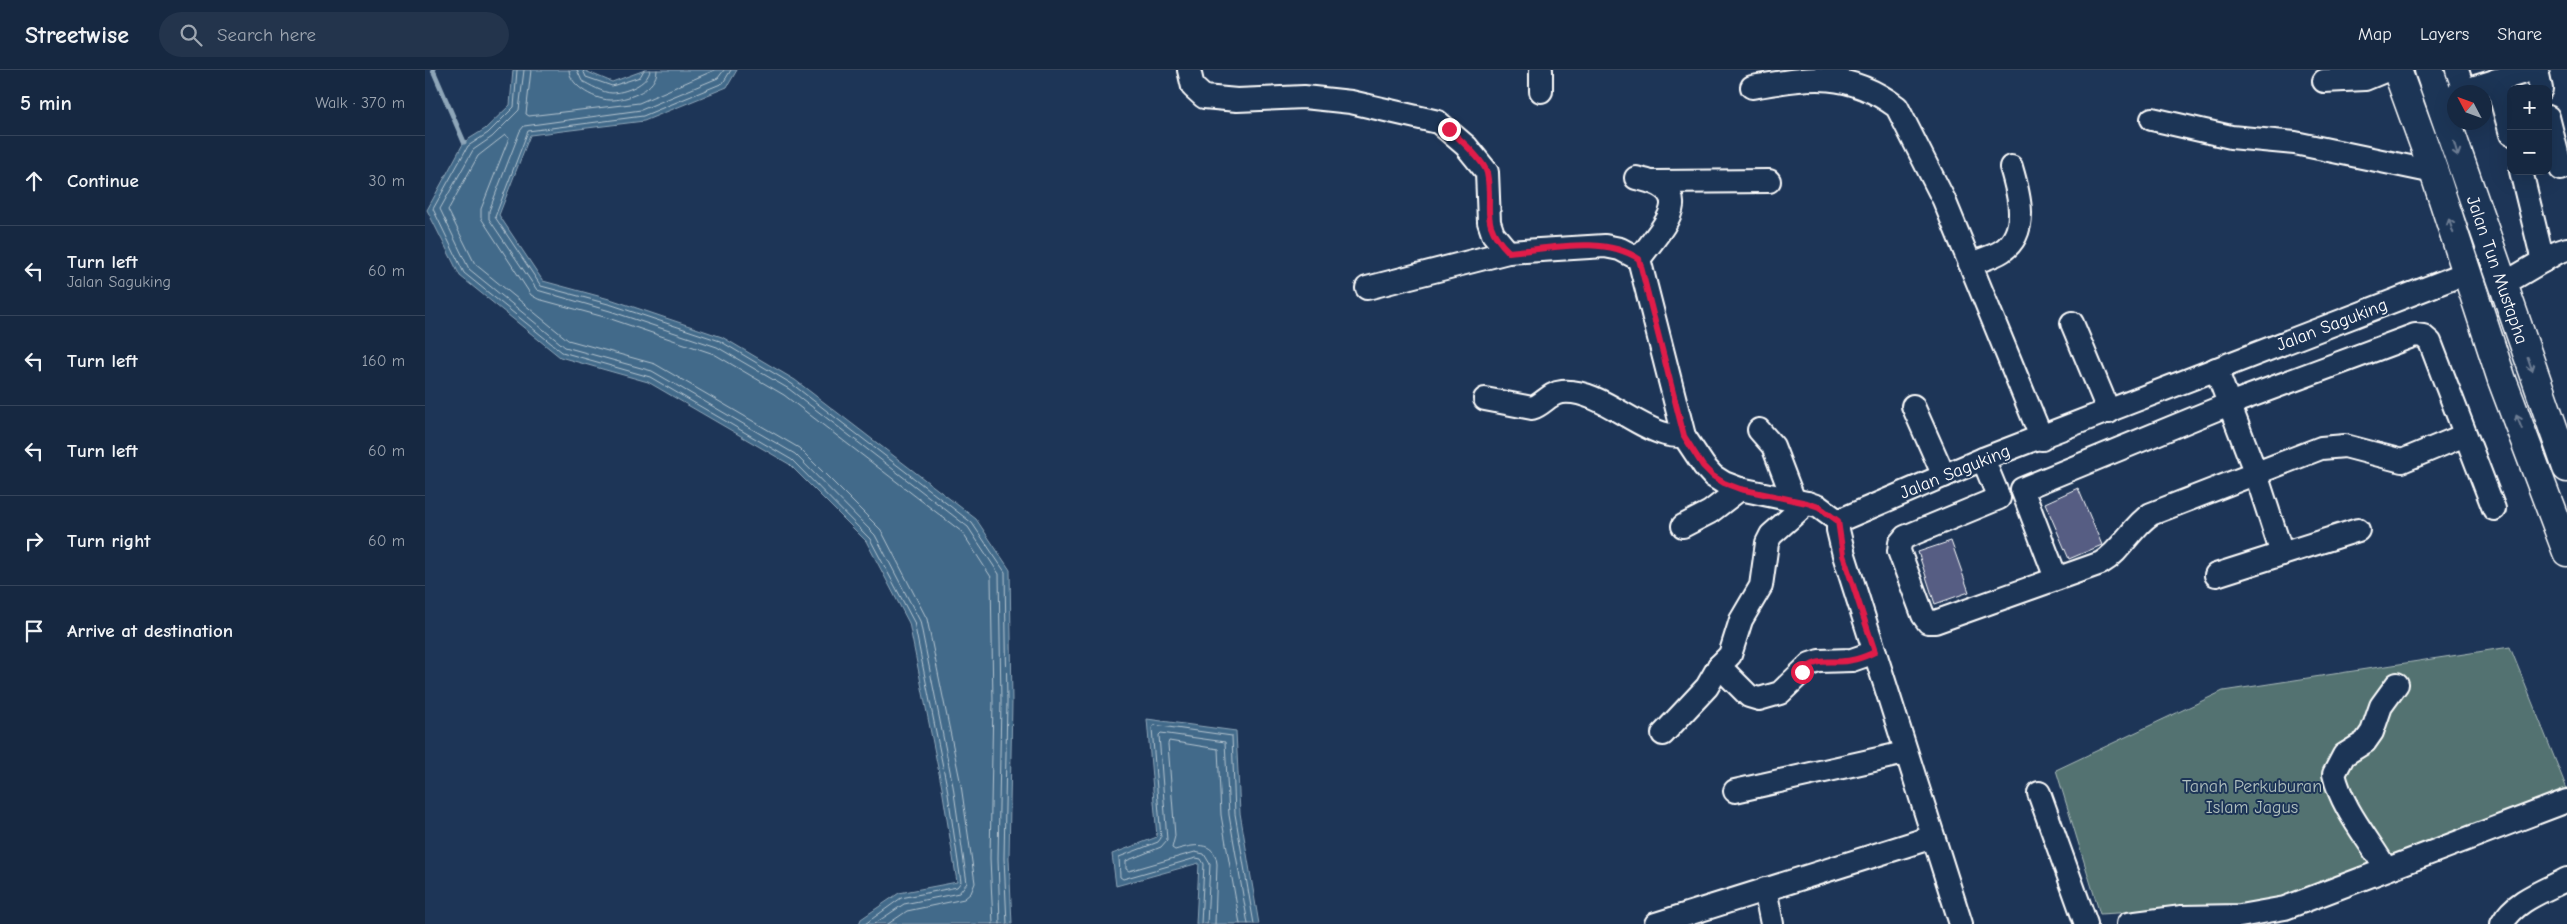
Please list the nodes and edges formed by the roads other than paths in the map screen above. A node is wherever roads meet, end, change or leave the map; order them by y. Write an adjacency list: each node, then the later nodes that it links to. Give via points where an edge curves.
1 (1189, 70): 23 (street, via 1193,87 1204,96 1237,100 1304,97 1351,102 1438,122 1467,146 1487,172 1489,222 1493,234)
2 (2387, 70): 8 (street, via 2365,79)
3 (2397, 70): 19 (main road)
4 (2429, 70): 9 (main road, Jalan Tun Mustapha)
5 (2531, 70): 7 (street)
6 (2537, 70): 11 (street)
7 (2495, 80): 10 (street); 15 (street)
8 (2324, 82)
9 (2450, 85)
10 (2473, 85)
11 (2540, 85)
12 (1752, 87): 26 (street, via 1827,76 1848,78 1885,97 1903,116 1944,200)
13 (2152, 119): 19 (street, via 2231,136 2295,143)
14 (2460, 130): 28 (main road, Jalan Tun Mustapha, one-way to 28, via 2468,188)
15 (2510, 130)
16 (2551, 130): 18 (street)
17 (2011, 167): 26 (street, via 2020,204 2020,222 2015,237 2003,251)
18 (2561, 169)
19 (2434, 172): 27 (main road, one-way to 19)
20 (2522, 175): 25 (street)
21 (1769, 181): 24 (street, via 1646,180 1670,196 1673,204 1671,214)
22 (2567, 249): 25 (street)
23 (1509, 252): 24 (street, via 1605,246 1620,249); 29 (street)
24 (1639, 259): 40 (street)
25 (2543, 261): 28 (street)
26 (1970, 264): 41 (street)
27 (2466, 273): 31 (street, Jalan Saguking); 43 (main road, one-way to 27)
28 (2502, 285): 36 (main road, Jalan Tun Mustapha, one-way to 36)
29 (1367, 288)
30 (2072, 323): 35 (street)
31 (2216, 369): 33 (street); 35 (street, Jalan Saguking)
32 (1485, 399): 40 (street, via 1532,408 1561,392 1571,392 1601,402 1666,435)
33 (2229, 404): 38 (street, via 2415,335 2423,336 2429,342); 45 (street); 49 (street)
34 (1913, 406): 46 (street)
35 (2109, 412): 41 (street, Jalan Saguking)
36 (2547, 412): 39 (main road); 44 (main road, Jalan Tun Mustapha)
37 (1759, 430): 52 (street, via 1773,446)
38 (2465, 435): 45 (street, via 2403,461 2345,446 2331,446); 53 (street)
39 (2567, 435)
40 (1684, 436): 48 (street, via 1713,476)
41 (2042, 439): 42 (street, Jalan Saguking)
42 (1983, 459): 46 (street, Jalan Saguking); 51 (street)
43 (2536, 467): 47 (main road); 55 (main road)
44 (2567, 468)
45 (2256, 474): 59 (street); 61 (street, via 2151,514 2137,525 2111,558)
46 (1944, 476): 54 (street, Jalan Saguking)
47 (2567, 486)
48 (1740, 489): 52 (street); 56 (street, via 1710,512)
49 (2022, 489): 51 (street); 61 (street)
50 (2567, 492): 55 (main road)
51 (1999, 498): 61 (street, via 1905,537 1899,543 1899,551 1923,615 1928,622 1935,622)
52 (1800, 502): 54 (street, via 1819,507); 63 (street, via 1767,543 1761,586 1741,620 1730,655)
53 (2494, 509)
54 (1838, 521): 62 (street, via 1843,555)
55 (2557, 525): 58 (main road)
56 (1683, 526)
57 (2357, 530): 59 (street)
58 (2567, 552)
59 (2282, 554): 60 (street)
60 (2216, 575)
61 (2056, 578)
62 (1875, 652): 63 (street, via 1851,660 1810,664 1780,692 1759,699 1749,696); 66 (street)
63 (1719, 666): 65 (street, via 1707,687)
64 (2397, 684): 71 (street, via 2381,706 2365,742 2344,756 2334,774 2347,808)
65 (1663, 734)
66 (1905, 753): 67 (street); 70 (street)
67 (1735, 791)
68 (2039, 793): 78 (street)
69 (2567, 801): 71 (street)
70 (1933, 837): 73 (street); 77 (street)
71 (2386, 869): 79 (street, via 2264,913 2182,917)
72 (2567, 879): 74 (street, via 2526,899)
73 (1765, 889): 75 (street); 76 (street)
74 (2506, 921)
75 (1656, 924)
76 (1772, 924)
77 (1961, 924)
78 (2086, 924)
79 (2128, 924)

